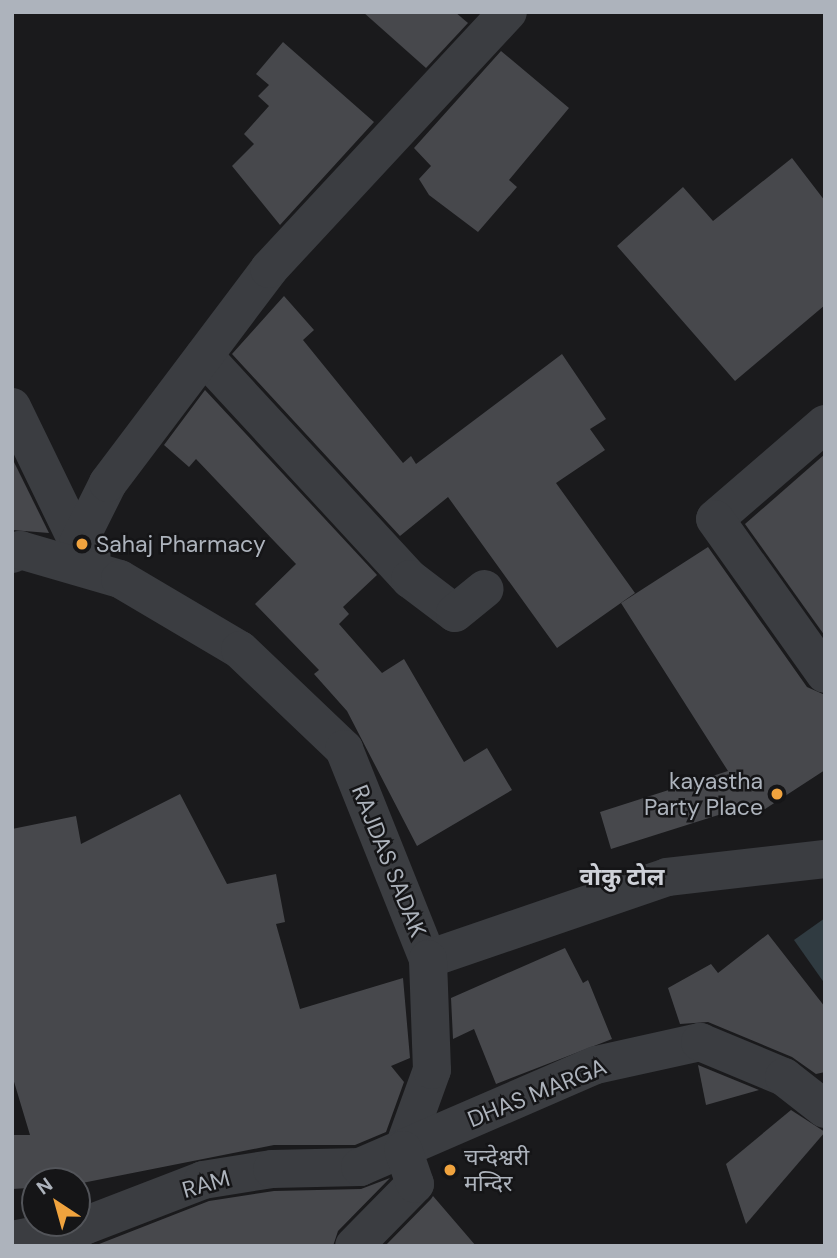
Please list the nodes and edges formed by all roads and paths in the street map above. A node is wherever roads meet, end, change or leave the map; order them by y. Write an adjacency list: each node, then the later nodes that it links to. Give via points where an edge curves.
1 (508, 12): 2 (street, via 293,242)
2 (204, 356): 5 (street, via 108,483); 8 (street, via 410,579 455,613)
3 (12, 407): 5 (street)
4 (825, 424): 9 (street, via 715,519)
5 (78, 543): 7 (street)
6 (12, 554): 7 (street, RAJDAS SADAK, via 20,550)
7 (120, 579): 11 (street, RAJDAS SADAK, via 240,650 344,749)
8 (485, 589)
9 (825, 674)
10 (825, 859): 11 (street, RAJDAS SADAK, via 667,877)
11 (428, 959): 13 (street, via 432,1070)
12 (825, 1109): 13 (street, DHAS MARGA, via 783,1077 700,1042 596,1065)
13 (402, 1150): 14 (street, RAM, via 360,1167 272,1169 203,1180 84,1227); 15 (street, via 415,1184)
14 (12, 1240)
15 (354, 1246)

